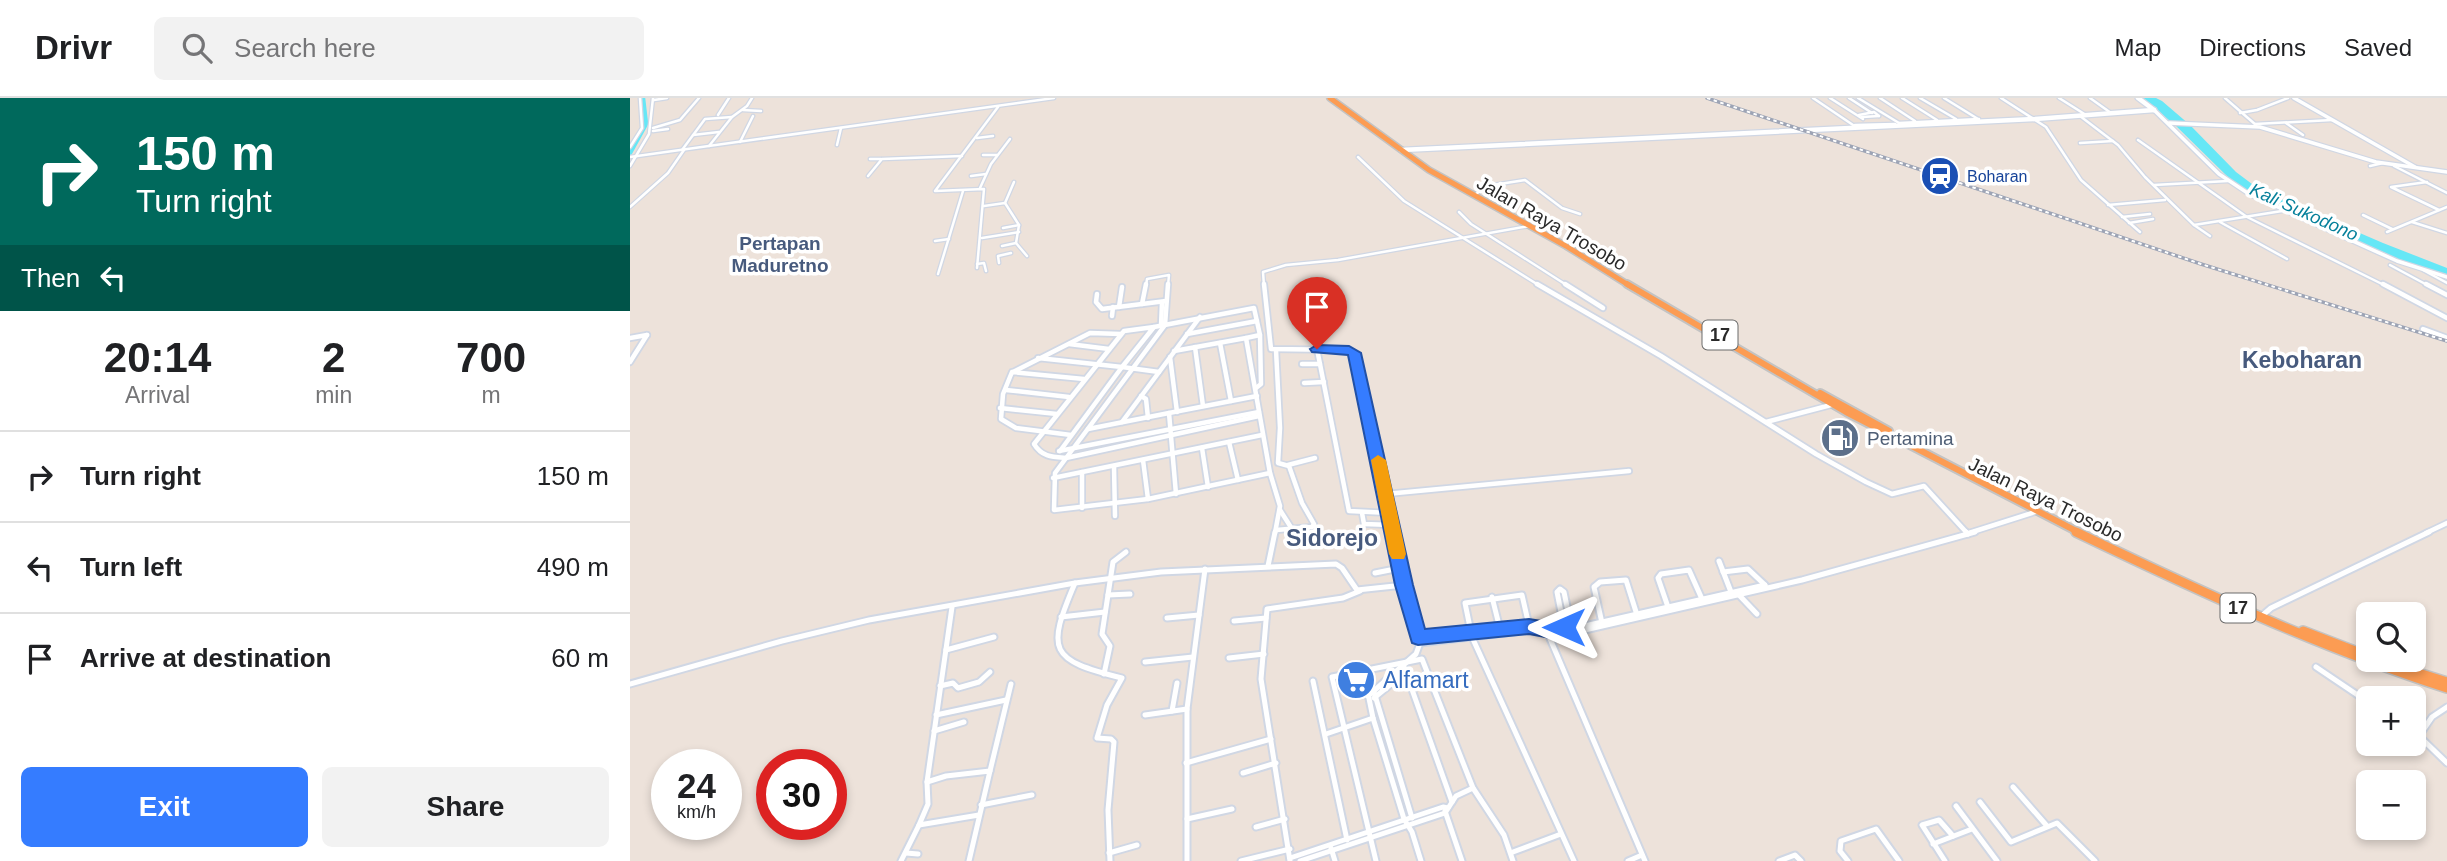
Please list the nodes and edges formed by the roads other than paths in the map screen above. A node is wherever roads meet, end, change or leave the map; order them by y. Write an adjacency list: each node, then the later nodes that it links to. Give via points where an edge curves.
1 (640, 98): 34 (street)
2 (667, 98): 23 (street)
3 (699, 98): 56 (street, via 680,121)
4 (729, 98): 35 (street)
5 (752, 98): 27 (street)
6 (1053, 98): 25 (street)
7 (1332, 98): 72 (highway, Jalan Raya Trosobo / 17)
8 (1813, 98): 53 (street)
9 (1830, 98): 40 (street)
10 (1849, 98): 31 (street)
11 (1872, 98): 24 (street)
12 (1880, 98): 48 (street)
13 (1902, 98): 47 (street)
14 (1920, 98): 43 (street)
15 (1944, 98): 44 (street)
16 (2001, 98): 42 (street)
17 (2059, 98): 37 (street)
18 (2090, 98): 32 (street)
19 (2138, 98): 28 (main road)
20 (2225, 98): 33 (street)
21 (2288, 98): 33 (street)
22 (2294, 98): 45 (street)
23 (653, 99): 30 (street)
24 (1859, 99): 51 (street)
25 (1031, 100): 26 (street)
26 (999, 106): 57 (street); 63 (street)
27 (742, 110): 29 (street); 38 (street)
28 (2154, 110): 32 (main road); 50 (street)
29 (761, 111)
30 (652, 112): 34 (street); 41 (street)
31 (1871, 113): 40 (street); 40 (street, via 1880,115)
32 (2111, 113): 37 (main road)
33 (2240, 113): 52 (street)
34 (642, 114): 46 (street)
35 (719, 115)
36 (2079, 115): 37 (main road); 42 (main road); 66 (street)
37 (2086, 115)
38 (732, 117): 59 (street); 60 (street, via 705,118)
39 (754, 117): 67 (street)
40 (1861, 117)
41 (653, 119): 46 (street); 56 (street)
42 (2035, 119): 44 (main road); 103 (street, via 2051,134 2078,177)
43 (1957, 120): 44 (street); 47 (street)
44 (1980, 120): 51 (main road)
45 (2332, 120): 49 (street); 85 (street)
46 (643, 121): 55 (street)
47 (1938, 121): 48 (street)
48 (1916, 122): 51 (street)
49 (2285, 122): 52 (street); 61 (street)
50 (2171, 123): 54 (street); 91 (street)
51 (1899, 124): 53 (main road)
52 (2255, 124): 54 (street)
53 (1855, 126): 72 (main road)
54 (2260, 127): 81 (street)
55 (642, 128): 56 (street); 71 (street)
56 (653, 128): 58 (street); 77 (street)
57 (841, 128): 67 (street); 69 (street)
58 (668, 129)
59 (720, 132): 60 (street); 70 (street)
60 (693, 135): 73 (street)
61 (2303, 135)
62 (993, 136): 63 (street)
63 (977, 138): 76 (street)
64 (1010, 139): 75 (street)
65 (2138, 140): 94 (street)
66 (2114, 141): 68 (street); 96 (street)
67 (739, 142): 70 (street)
68 (2080, 143)
69 (837, 145)
70 (709, 146): 73 (street)
71 (630, 147)
72 (1407, 149): 99 (highway, Jalan Raya Trosobo / 17); 119 (highway, Jalan Raya Trosobo / 17, via 1443,179)
73 (683, 150): 77 (street); 105 (street, via 665,176)
74 (983, 155): 75 (street)
75 (998, 155): 88 (street)
76 (962, 156): 80 (street); 98 (street, via 935,191)
77 (634, 157): 82 (street)
78 (1358, 157): 128 (street, via 1404,205)
79 (870, 159): 80 (street)
80 (882, 159): 89 (street)
81 (2383, 163): 83 (street); 84 (street)
82 (630, 166)
83 (2370, 166)
84 (2394, 166): 85 (street); 93 (street)
85 (2416, 168): 86 (street)
86 (2434, 170): 87 (street)
87 (2445, 170)
88 (986, 174): 90 (street); 97 (street)
89 (868, 176)
90 (971, 176)
91 (2228, 181): 94 (street); 108 (street)
92 (1014, 182): 102 (street)
93 (2427, 182): 100 (street); 107 (street, via 2391,187)
94 (2196, 183): 96 (street); 113 (street)
95 (971, 184): 98 (street)
96 (2153, 186): 101 (street)
97 (980, 188): 98 (street); 104 (street, via 984,189)
98 (966, 190): 130 (street)
99 (1479, 193): 110 (street, via 1487,186 1525,180 1562,208); 119 (highway, Jalan Raya Trosobo / 17)
100 (2447, 193)
101 (2166, 200): 103 (street); 118 (street)
102 (1006, 203): 104 (street); 117 (street)
103 (2108, 205): 112 (street)
104 (984, 206): 129 (street)
105 (630, 207)
106 (2447, 207): 107 (street)
107 (2439, 210): 115 (street)
108 (2282, 211): 113 (street); 137 (street)
109 (1459, 212): 125 (street)
110 (1580, 214)
111 (2363, 215): 121 (street)
112 (2121, 217): 116 (street); 116 (street, via 2151,216)
113 (2247, 217): 114 (street); 154 (street)
114 (2220, 221): 118 (street); 136 (street)
115 (2412, 222): 121 (street); 126 (street)
116 (2128, 223): 122 (street)
117 (1019, 225): 120 (street); 123 (street)
118 (2194, 225): 127 (street)
119 (1533, 226): 125 (street); 191 (highway, Jalan Raya Trosobo / 17); 231 (highway, Jalan Raya Trosobo / 17, via 1867,419)
120 (1003, 228)
121 (2393, 229): 124 (street)
122 (2139, 231)
123 (1019, 232): 129 (street); 132 (street)
124 (2387, 232)
125 (1487, 233): 128 (street); 151 (street)
126 (2447, 233)
127 (2210, 236)
128 (1459, 237): 170 (street, via 1264,270 1270,347); 199 (street)
129 (982, 238): 138 (street, via 977,266)
130 (949, 239): 131 (street); 141 (street)
131 (935, 241)
132 (1016, 243): 133 (street); 135 (street)
133 (1002, 246)
134 (1011, 253): 138 (street)
135 (1027, 256)
136 (2287, 259)
137 (2397, 261): 139 (street); 146 (street, via 2389,265)
138 (984, 262): 140 (street)
139 (2421, 269): 142 (street); 143 (street)
140 (986, 271)
141 (938, 274)
142 (2447, 277)
143 (2447, 283)
144 (1122, 287): 150 (street)
145 (1097, 294): 149 (street, via 1102,309)
146 (2447, 295)
147 (1164, 301): 148 (street); 148 (street, via 1168,275 1147,279); 156 (street)
148 (1143, 304): 150 (street)
149 (1113, 307): 150 (street); 152 (street)
150 (1119, 307)
151 (1603, 308)
152 (1112, 316)
153 (1200, 316): 155 (street, via 1253,308); 156 (street); 160 (street)
154 (2447, 318)
155 (1258, 321): 160 (street); 161 (street)
156 (1163, 325): 157 (street); 179 (street)
157 (1154, 327): 159 (street); 178 (street)
158 (2423, 329): 164 (street)
159 (1122, 334): 166 (street, via 1092,333); 168 (street)
160 (1186, 335): 171 (street)
161 (1260, 335): 163 (street); 185 (street, via 1261,384)
162 (630, 338): 174 (street, via 647,335)
163 (1246, 338): 165 (street); 185 (street)
164 (2447, 338)
165 (1220, 343): 167 (street); 190 (street)
166 (1068, 344): 168 (street); 173 (street)
167 (1195, 347): 171 (street); 192 (street)
168 (1110, 349): 175 (street)
169 (1317, 349): 170 (street); 177 (street); 226 (street, via 1354,353)
170 (1276, 350): 215 (street)
171 (1174, 351): 172 (street)
172 (1170, 357): 181 (street); 194 (street)
173 (1038, 358): 175 (street); 180 (street)
174 (630, 362)
175 (1098, 364): 178 (street); 182 (street)
176 (1302, 364): 177 (street)
177 (1320, 364): 183 (street)
178 (1122, 367): 179 (street); 204 (street)
179 (1134, 368): 181 (street); 201 (street)
180 (1013, 372): 182 (street); 186 (street)
181 (1159, 372): 187 (street)
182 (1084, 379): 189 (street)
183 (1324, 382): 184 (street); 232 (street, via 1349,511)
184 (1304, 383)
185 (1256, 388): 188 (street)
186 (1006, 390): 189 (street); 193 (street)
187 (1141, 396): 198 (street, via 1146,399); 200 (street)
188 (1257, 396): 190 (street); 197 (street)
189 (1070, 397): 196 (street)
190 (1231, 401): 192 (street)
191 (1831, 405): 199 (street); 231 (highway, Jalan Raya Trosobo / 17)
192 (1203, 406): 194 (street)
193 (1000, 408): 196 (street); 202 (street, via 1001,419 1012,428)
194 (1177, 412): 195 (street)
195 (1169, 413): 198 (street); 203 (street)
196 (1057, 414): 202 (street)
197 (1259, 414): 203 (street); 205 (street)
198 (1148, 418): 200 (street)
199 (1766, 422): 239 (street, via 1889,493 1924,486)
200 (1121, 423): 201 (street)
201 (1088, 429): 209 (street)
202 (1044, 431): 204 (street); 211 (street, via 1034,445 1042,455)
203 (1171, 432): 209 (street); 210 (street); 212 (street)
204 (1071, 435): 208 (street)
205 (1262, 435): 206 (street); 216 (street)
206 (1229, 442): 207 (street); 223 (street)
207 (1202, 448): 210 (street); 224 (street)
208 (1059, 451): 209 (street); 211 (street)
209 (1071, 451): 212 (street)
210 (1173, 454): 214 (street); 225 (street)
211 (1055, 457): 212 (street)
212 (1066, 457): 222 (street)
213 (1315, 458): 217 (street)
214 (1143, 460): 218 (street); 227 (street)
215 (1278, 463): 216 (street); 217 (street)
216 (1268, 464): 221 (street)
217 (1288, 465): 237 (street, via 1314,524)
218 (1114, 466): 220 (street); 228 (street)
219 (1629, 471): 226 (street)
220 (1082, 472): 222 (street); 229 (street)
221 (1270, 473): 223 (street); 230 (street)
222 (1053, 478): 229 (street, via 1054,510)
223 (1238, 480): 224 (street)
224 (1208, 486): 225 (street)
225 (1176, 494): 227 (street)
226 (1386, 494): 233 (street)
227 (1148, 499): 228 (street)
228 (1114, 504): 229 (street); 234 (street)
229 (1082, 508)
230 (1280, 510): 237 (street); 238 (street)
231 (2039, 511): 239 (street); 259 (highway, Jalan Raya Trosobo / 17); 294 (highway, Jalan Raya Trosobo / 17, via 2180,581 2327,646)
232 (1362, 513): 233 (street); 236 (street, via 1364,524)
233 (1390, 513): 236 (street)
234 (1115, 516)
235 (2447, 523): 259 (street)
236 (1392, 524): 243 (street)
237 (1292, 529): 238 (street)
238 (1276, 530): 242 (street)
239 (1968, 534): 250 (street)
240 (1126, 552): 247 (street, via 1113,562)
241 (1719, 561): 245 (street)
242 (1268, 566): 244 (street); 251 (street, via 1340,566)
243 (1400, 568): 246 (street); 249 (street)
244 (1205, 569): 247 (street); 262 (street)
245 (1723, 572): 250 (street, via 1748,569); 254 (street)
246 (1375, 573)
247 (1111, 577): 248 (street); 253 (street)
248 (1072, 583): 257 (street); 264 (street)
249 (1404, 585): 251 (street); 275 (street)
250 (1767, 587): 254 (street)
251 (1360, 591): 266 (street, via 1343,598 1268,608)
252 (1130, 594): 253 (street)
253 (1108, 595): 260 (street)
254 (1734, 595): 256 (street); 258 (street); 261 (street)
255 (1492, 597): 269 (street, via 1522,594); 271 (street); 273 (street, via 1465,603)
256 (1702, 599): 258 (street); 258 (street, via 1689,570 1661,574 1658,578)
257 (952, 607): 276 (street); 291 (street, via 869,620)
258 (1669, 609): 263 (street); 268 (street)
259 (2267, 611): 277 (highway, Jalan Raya Trosobo / 17)
260 (1105, 612): 264 (street); 287 (street, via 1102,635 1110,649)
261 (1757, 614)
262 (1199, 615): 265 (street); 279 (street)
263 (1637, 615): 268 (street); 268 (street, via 1626,580 1600,582 1594,587)
264 (1060, 618): 287 (street, via 1056,638 1063,655)
265 (1167, 618)
266 (1266, 618): 267 (street); 278 (street)
267 (1234, 621)
268 (1603, 625): 270 (street)
269 (1530, 628): 271 (street); 272 (street); 273 (street)
270 (1573, 628): 270 (street, via 1557,592 1560,589 1564,592); 272 (street); 272 (street)
271 (1500, 629): 273 (street)
272 (1552, 633): 346 (street)
273 (1471, 635): 275 (street); 335 (street)
274 (994, 637): 276 (street)
275 (1418, 646): 282 (street)
276 (946, 650): 293 (street)
277 (2356, 651)
278 (1264, 654): 280 (street); 310 (street, via 1261,676)
279 (1193, 657): 281 (street); 299 (street)
280 (1229, 658)
281 (1145, 662)
282 (1404, 667): 284 (street); 296 (street); 319 (street, via 1425,660); 324 (street)
283 (2316, 667): 295 (street)
284 (1363, 668): 296 (street); 307 (street, via 1332,677)
285 (990, 672): 293 (street, via 979,682 958,688 953,683)
286 (2417, 672): 289 (highway)
287 (1104, 674): 344 (street, via 1120,681 1097,738 1114,742)
288 (1313, 681): 309 (street)
289 (2447, 681)
290 (1177, 683): 300 (street)
291 (630, 684)
292 (1011, 684): 297 (street)
293 (940, 686): 301 (street)
294 (2447, 688)
295 (2356, 694)
296 (1372, 697): 303 (street); 306 (street)
297 (1006, 699): 301 (street); 315 (street)
298 (2447, 707): 305 (street)
299 (1187, 709): 300 (street); 314 (street)
300 (1172, 711): 302 (street)
301 (936, 715): 308 (street)
302 (1145, 715)
303 (1373, 718): 306 (street); 307 (street)
304 (964, 722): 308 (street)
305 (2426, 723)
306 (1379, 726): 329 (street)
307 (1344, 728): 309 (street); 334 (street)
308 (934, 731): 317 (street)
309 (1326, 734): 337 (street)
310 (1271, 739): 312 (street); 314 (street)
311 (2426, 743): 313 (street)
312 (1276, 763): 316 (street); 327 (street)
313 (2447, 763)
314 (1186, 764): 328 (street)
315 (990, 773): 317 (street, via 946,776); 322 (street)
316 (1243, 773)
317 (927, 783): 330 (street, via 928,799)
318 (2013, 787): 331 (street)
319 (1473, 788): 324 (street, via 1456,796); 342 (street)
320 (1032, 795): 322 (street)
321 (1980, 802): 331 (street, via 2011,842)
322 (981, 805): 326 (street)
323 (1956, 806): 333 (street)
324 (1447, 808): 329 (street); 357 (street)
325 (1232, 809): 328 (street)
326 (979, 815): 330 (street); 349 (street)
327 (1285, 818): 332 (street); 341 (street)
328 (1187, 819): 351 (street)
329 (1409, 821): 334 (street); 356 (street)
330 (919, 825): 343 (street)
331 (2047, 826): 367 (street, via 2057,823)
332 (1256, 827)
333 (1972, 829): 336 (street); 366 (street)
334 (1368, 834): 337 (street); 355 (street)
335 (1561, 834): 342 (street); 359 (street)
336 (1953, 836): 338 (street); 338 (street, via 1939,820 1922,825)
337 (1347, 841): 340 (street)
338 (1933, 844): 365 (street)
339 (1137, 845): 344 (street)
340 (1331, 846): 347 (street); 353 (street); 354 (street)
341 (1290, 849): 347 (street); 352 (street)
342 (1512, 852): 358 (street)
343 (906, 853): 345 (street); 348 (street)
344 (1109, 853): 350 (street)
345 (918, 854)
346 (1644, 858): 360 (street)
347 (1290, 860)
348 (901, 861)
349 (969, 861)
350 (1110, 861)
351 (1187, 861)
352 (1241, 861)
353 (1300, 861)
354 (1335, 861)
355 (1376, 861)
356 (1421, 861)
357 (1462, 861)
358 (1513, 861)
359 (1574, 861)
360 (1628, 861)
361 (1779, 861): 362 (street, via 1795,855)
362 (1801, 861)
363 (1848, 861): 364 (street, via 1840,851 1841,841 1876,829)
364 (1899, 861)
365 (1945, 861)
366 (1997, 861)
367 (2095, 861)

